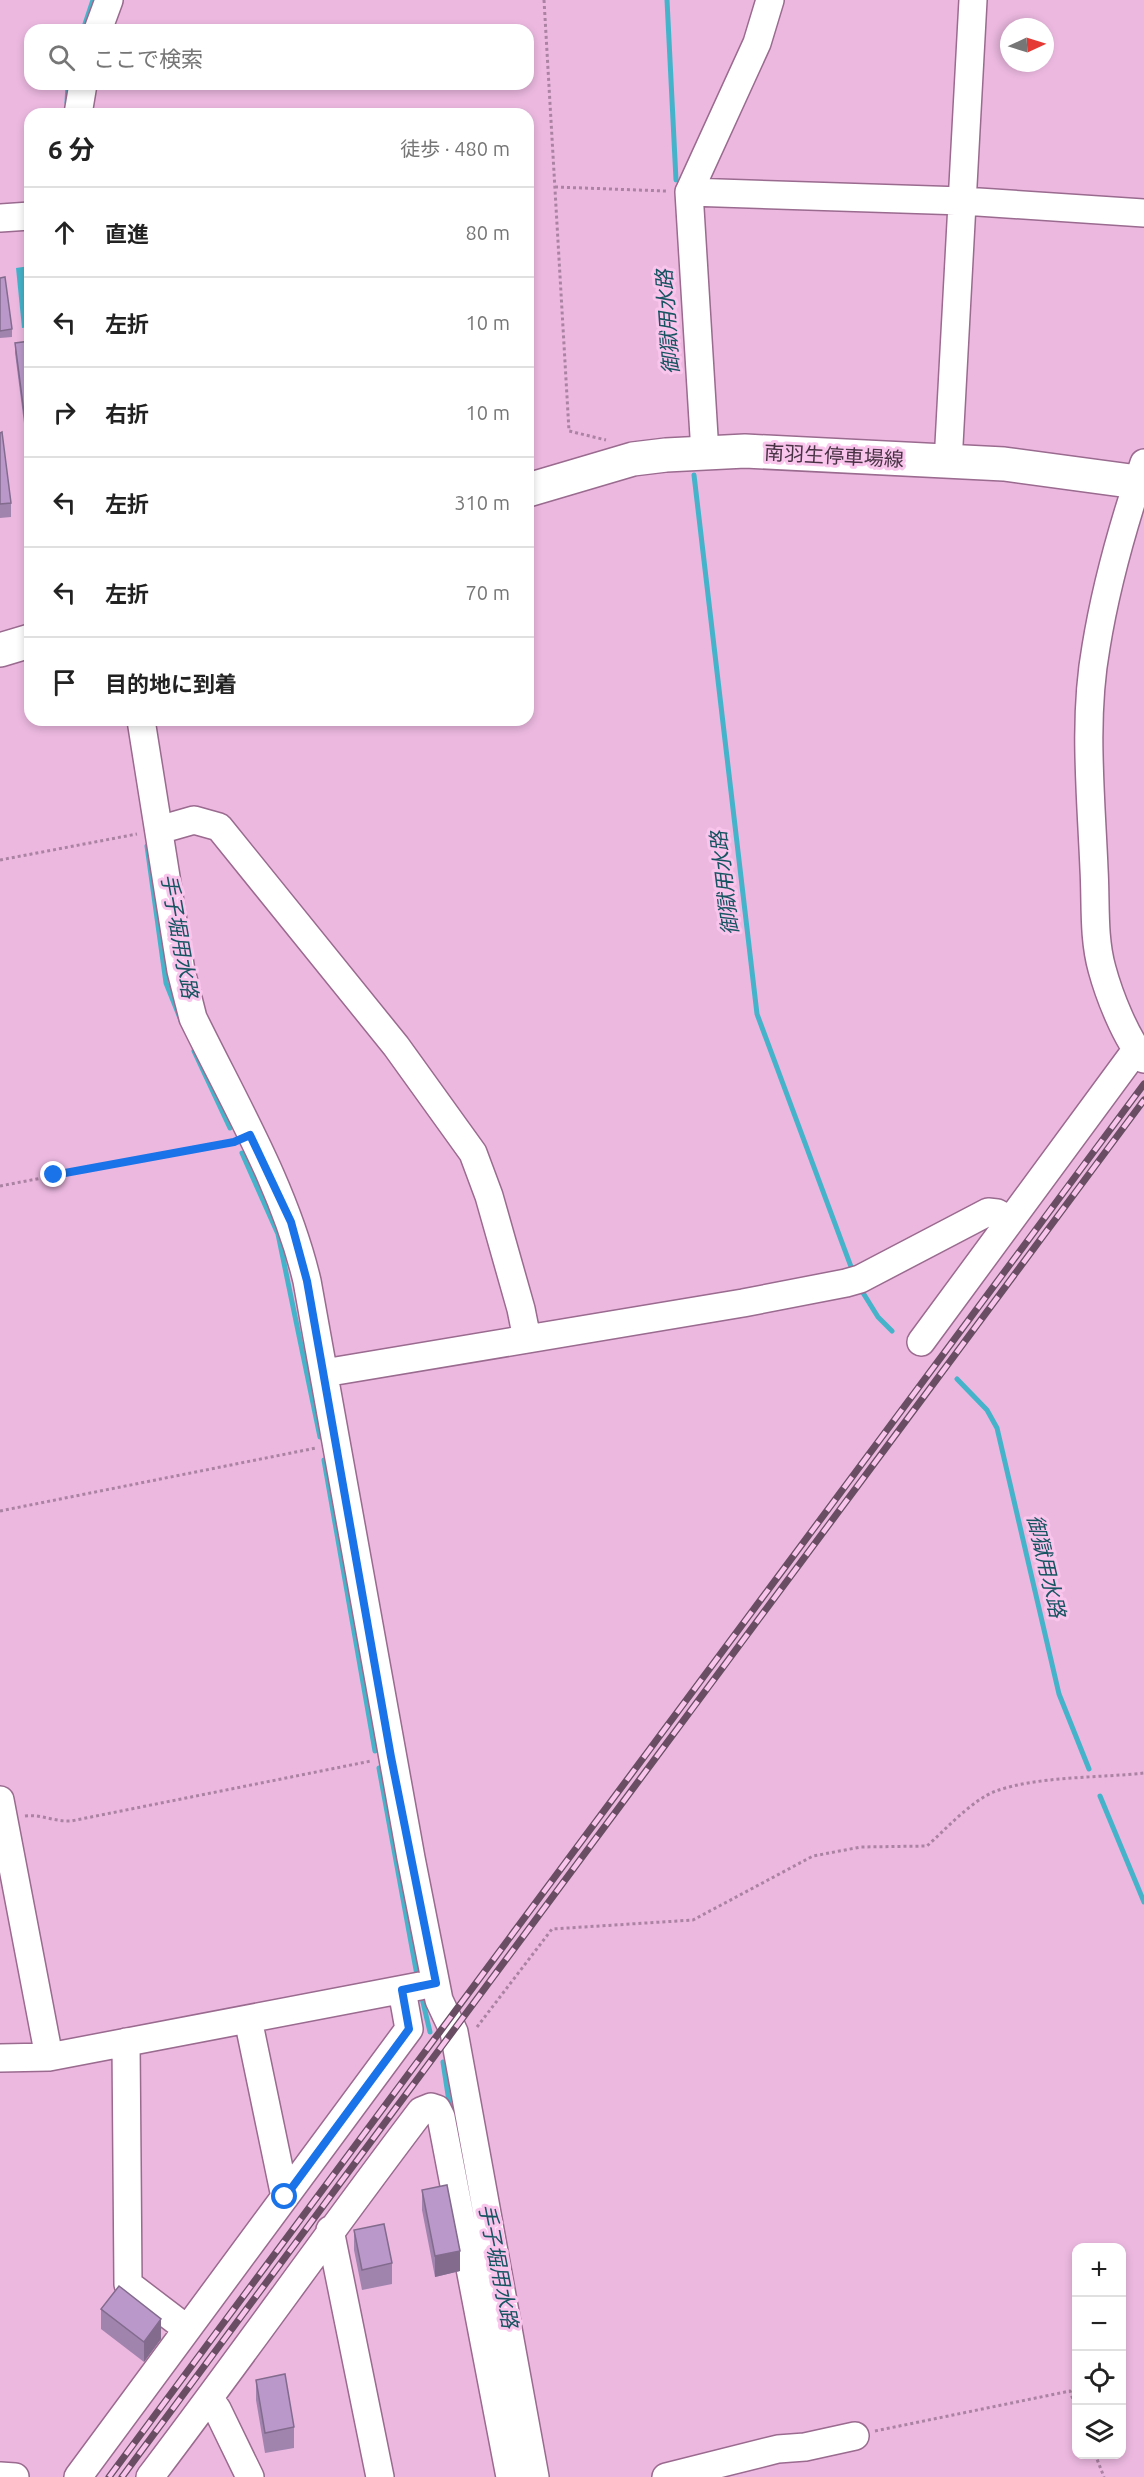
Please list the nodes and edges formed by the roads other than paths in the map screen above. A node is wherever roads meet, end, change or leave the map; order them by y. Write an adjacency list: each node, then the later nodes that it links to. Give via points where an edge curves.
1 (109, 0): 4 (street)
2 (770, 0): 7 (street, via 757,43)
3 (973, 0): 8 (street)
4 (100, 24)
5 (82, 90): 6 (street)
6 (79, 108)
7 (689, 192): 8 (street); 12 (street)
8 (963, 201): 9 (street); 13 (street)
9 (1144, 213)
10 (24, 216): 11 (street)
11 (0, 218)
12 (705, 453): 13 (main road, 南羽生停車場線, via 779,452); 15 (main road, 南羽生停車場線, via 633,459)
13 (948, 463): 14 (main road, 南羽生停車場線)
14 (1142, 476): 20 (street, via 1106,596 1095,648 1090,773 1101,968)
15 (534, 488)
16 (24, 643): 17 (main road)
17 (0, 650)
18 (142, 726): 19 (street)
19 (159, 830): 22 (street, via 194,820 219,827 396,1046 473,1153 492,1207); 24 (street, via 181,971 193,1018 277,1190 299,1248)
20 (1140, 1054): 21 (street)
21 (1010, 1220): 22 (street, via 988,1212 846,1283); 23 (street)
22 (527, 1339): 24 (street)
23 (921, 1342)
24 (324, 1373): 26 (street, via 391,1757)
25 (3, 1810): 30 (street)
26 (436, 1983): 27 (street); 44 (street, via 439,2000 454,2032)
27 (402, 1990): 28 (street); 32 (street, via 409,2029)
28 (248, 2019): 29 (street); 32 (street)
29 (126, 2042): 30 (street); 34 (street, via 129,2284)
30 (49, 2057): 31 (street)
31 (0, 2058)
32 (285, 2197): 34 (street)
33 (330, 2230): 35 (street); 42 (street); 43 (street, via 421,2111 437,2109)
34 (187, 2329): 39 (street)
35 (210, 2398): 40 (street); 41 (street)
36 (855, 2436): 45 (street)
37 (0, 2476): 38 (street)
38 (15, 2477)
39 (78, 2477)
40 (150, 2477)
41 (250, 2477)
42 (380, 2477)
43 (510, 2477)
44 (535, 2477)
45 (666, 2477)

